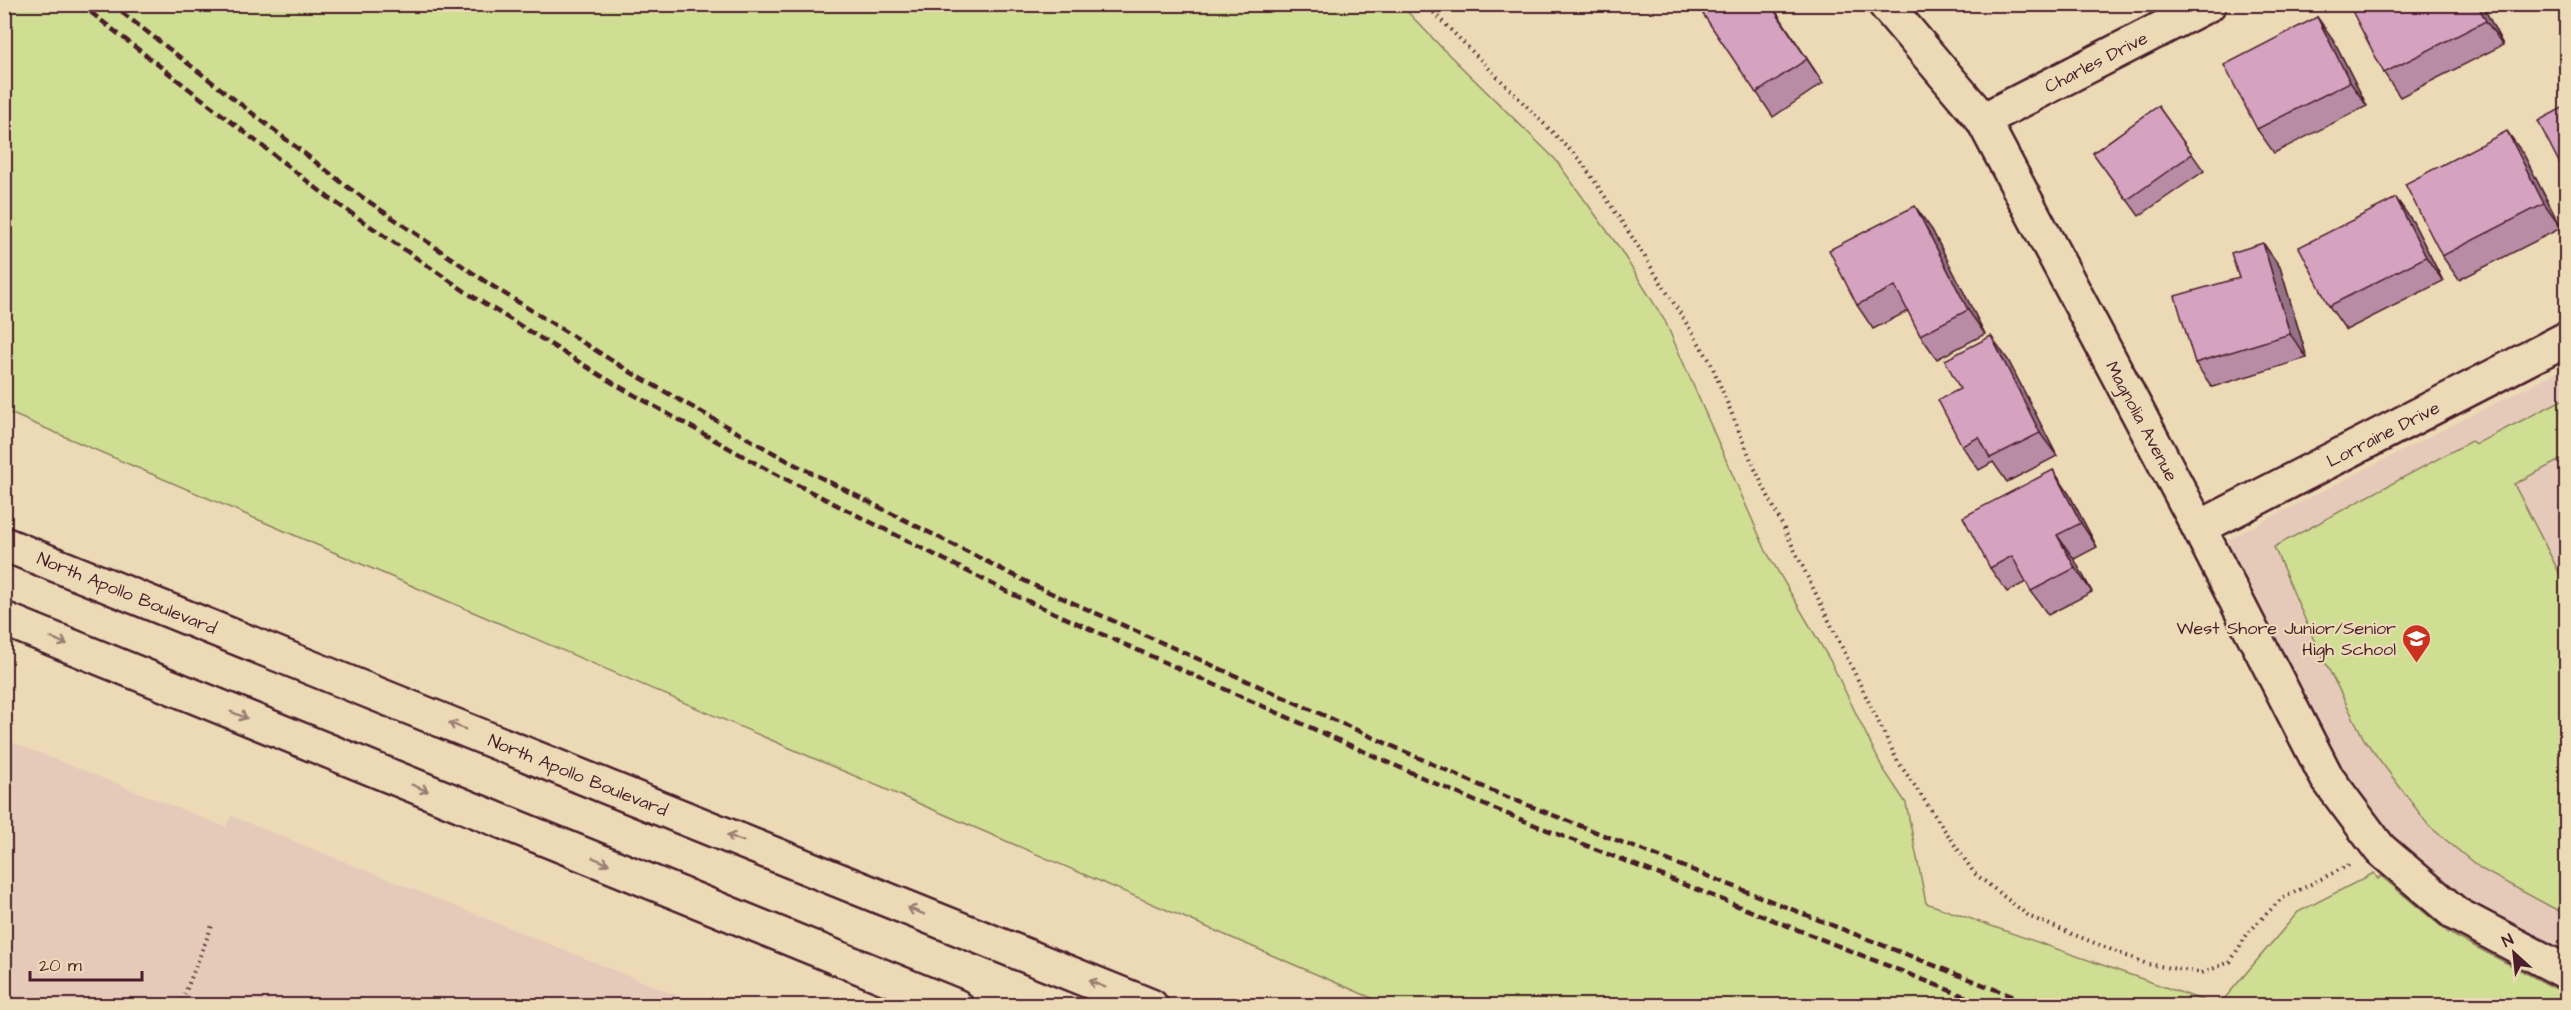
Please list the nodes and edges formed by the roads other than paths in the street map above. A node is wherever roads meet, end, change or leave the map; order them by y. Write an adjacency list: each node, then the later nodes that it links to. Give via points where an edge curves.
1 (1885, 4): 3 (street, Magnolia Avenue)
2 (2209, 4): 3 (street, Charles Drive)
3 (1983, 120): 5 (street, Magnolia Avenue)
4 (2566, 339): 5 (street, Lorraine Drive)
5 (2199, 528): 8 (street, Magnolia Avenue, via 2327,778 2380,849 2456,914)
6 (4, 544): 10 (street, North Apollo Boulevard, one-way to 6)
7 (4, 619): 9 (street, one-way to 9)
8 (2566, 972)
9 (956, 1005)
10 (1151, 1005)

